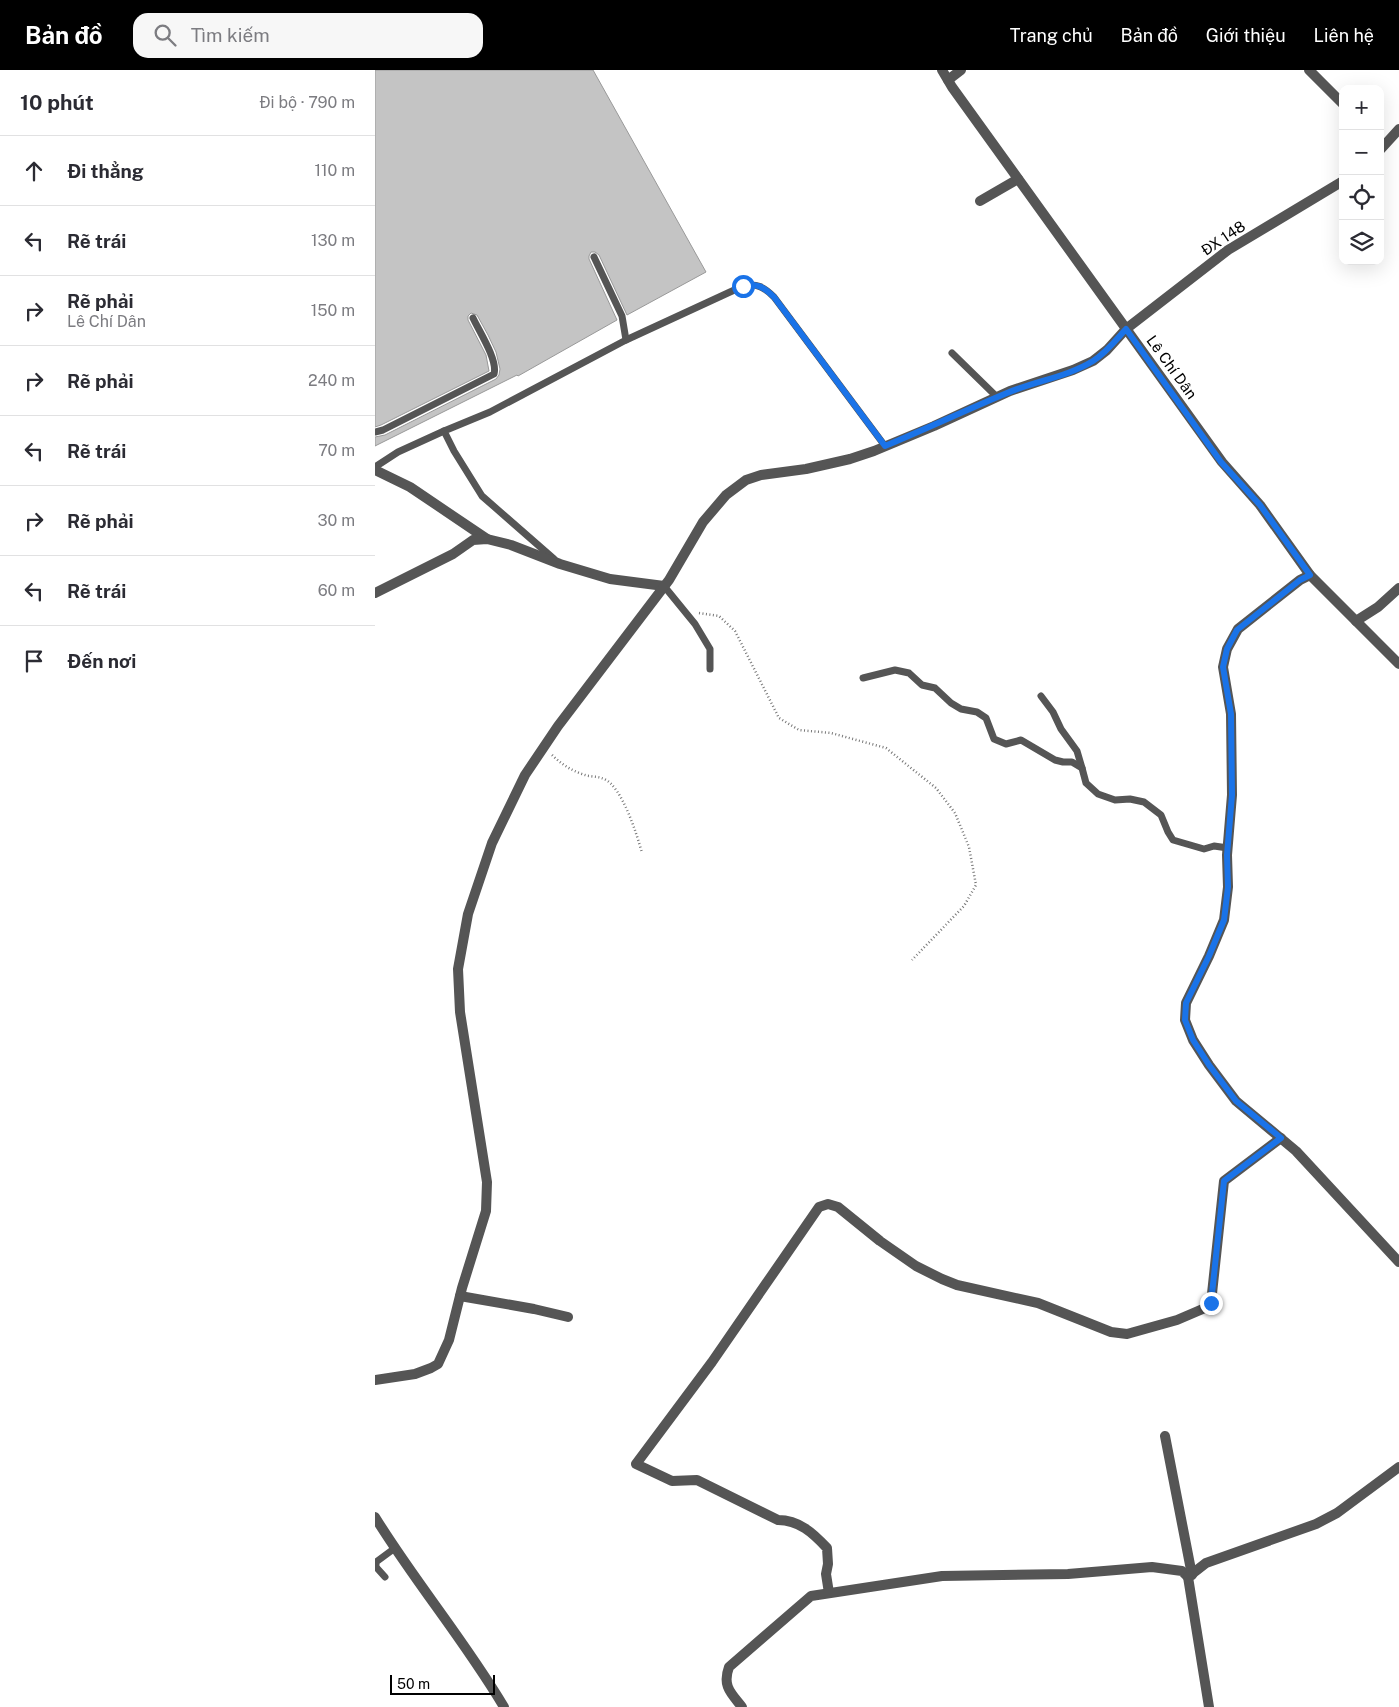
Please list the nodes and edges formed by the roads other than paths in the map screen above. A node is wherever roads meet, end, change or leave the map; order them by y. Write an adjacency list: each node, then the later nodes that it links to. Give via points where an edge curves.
1 (942, 70): 4 (street, Lê Chí Dân)
2 (961, 70): 4 (street)
3 (1309, 70): 5 (street)
4 (948, 80): 8 (street, Lê Chí Dân)
5 (1339, 100)
6 (1399, 129): 7 (street)
7 (1384, 144)
8 (1018, 179): 10 (street); 13 (street, Lê Chí Dân)
9 (1339, 183): 13 (street, ĐX 148, via 1228,250)
10 (980, 201)
11 (594, 257): 14 (lane, via 623,316)
12 (473, 318): 18 (lane, via 492,357 494,374)
13 (1126, 329): 16 (street, ĐX 148, via 1093,361); 23 (street, Lê Chí Dân, via 1221,462 1260,505)
14 (627, 340): 17 (lane, via 490,412); 19 (lane, via 743,286 759,285 774,297)
15 (951, 353): 16 (lane)
16 (997, 397): 19 (street, ĐX 148)
17 (444, 431): 20 (lane, via 398,452); 22 (lane, via 482,496)
18 (375, 432)
19 (885, 446): 24 (street, ĐX 148, via 850,459 745,480 726,495 703,522)
20 (375, 468): 21 (street, via 410,487)
21 (487, 539): 22 (street); 26 (street, via 473,540 453,554)
22 (560, 564): 24 (street, via 610,579)
23 (1310, 575): 27 (street, Lê Chí Dân); 33 (street, via 1237,630 1227,649 1223,667 1231,714 1232,795)
24 (664, 586): 29 (lane, via 695,624 710,649); 36 (street, ĐX 148, via 525,775 493,843 468,914 458,969 460,1012 487,1182 486,1211)
25 (1399, 588): 27 (street)
26 (375, 593)
27 (1356, 621): 28 (street, Lê Chí Dân)
28 (1399, 664)
29 (710, 669)
30 (863, 678): 32 (lane, via 895,670 909,673 961,709 977,712 986,718 994,739 1006,744 1021,740 1055,760 1072,762)
31 (1041, 696): 32 (lane, via 1077,752)
32 (1082, 768): 33 (lane, via 1085,783 1098,794 1115,800 1144,802 1161,815 1173,840 1204,849 1213,846)
33 (1228, 848): 34 (street, via 1224,920 1186,1003 1185,1020 1193,1040 1236,1101)
34 (1281, 1138): 35 (street); 45 (street, via 1224,1181 1211,1303 1177,1320 1127,1334 1111,1332 1038,1303 957,1285 916,1266 838,1207 828,1204 819,1207 636,1464 672,1481 697,1480 778,1520 789,1520 812,1532 827,1548)
35 (1399, 1262)
36 (461, 1296): 37 (street); 38 (street, ĐX 148, via 449,1340 438,1364 415,1374)
37 (568, 1318)
38 (375, 1380)
39 (1165, 1436): 43 (street)
40 (1399, 1467): 43 (street, via 1316,1524 1206,1562)
41 (375, 1517): 42 (street)
42 (395, 1548): 44 (lane, via 376,1562 376,1567); 46 (street, via 485,1675)
43 (1190, 1576): 45 (street, via 1182,1571 1152,1567 1068,1574 942,1576); 48 (street)
44 (385, 1577)
45 (829, 1593): 47 (street, via 811,1596 729,1667 725,1676 727,1686)
46 (503, 1707)
47 (742, 1707)
48 (1209, 1707)

